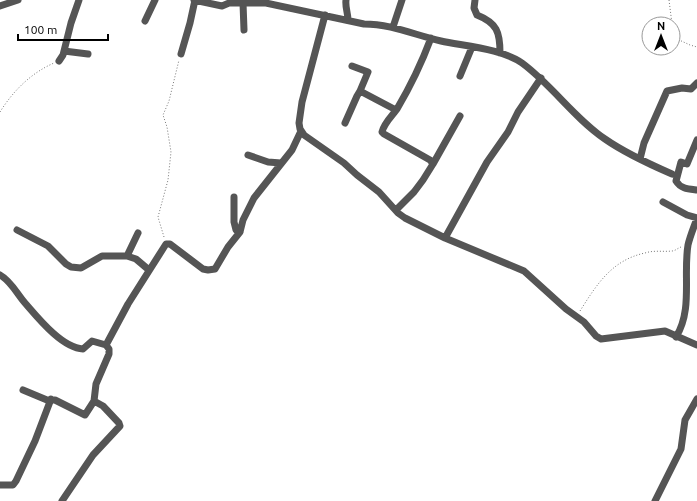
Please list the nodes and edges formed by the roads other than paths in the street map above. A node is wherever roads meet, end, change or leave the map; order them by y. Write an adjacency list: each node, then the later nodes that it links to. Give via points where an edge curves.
1 (18, 0): 10 (street)
2 (79, 0): 18 (street)
3 (155, 0): 13 (street)
4 (194, 0): 8 (street); 21 (street)
5 (346, 0): 12 (street)
6 (402, 0): 14 (street)
7 (475, 0): 19 (street, via 474,8 477,15 492,23 496,30)
8 (216, 2): 9 (street, via 222,6)
9 (243, 3): 11 (street, via 266,3); 15 (street)
10 (0, 6)
11 (325, 15): 12 (street); 31 (street, via 305,87 299,123)
12 (348, 20): 14 (street)
13 (145, 21)
14 (393, 27): 16 (street)
15 (244, 30)
16 (431, 38): 17 (street); 28 (street)
17 (472, 47): 19 (street); 24 (street)
18 (64, 51): 20 (street); 22 (street)
19 (500, 53): 25 (street, via 522,62)
20 (88, 54)
21 (181, 54)
22 (59, 61)
23 (352, 66): 27 (street, via 368,72)
24 (460, 76)
25 (541, 78): 34 (street, via 604,139); 46 (street, via 487,162)
26 (697, 83): 34 (street, via 691,89 667,91 644,143)
27 (360, 91): 28 (street); 30 (street)
28 (396, 110): 36 (street, via 382,132)
29 (460, 116): 36 (street)
30 (345, 123)
31 (301, 131): 35 (street, via 292,150); 41 (street, via 344,162)
32 (697, 140): 38 (street, via 687,164 681,162 676,181 679,186)
33 (248, 155): 35 (street, via 268,162)
34 (640, 159): 37 (street)
35 (281, 163): 44 (street, via 254,198 242,220)
36 (433, 164): 41 (street, via 414,192)
37 (672, 174)
38 (697, 190)
39 (234, 197): 44 (street, via 234,222 236,230)
40 (662, 202): 42 (street)
41 (396, 210): 46 (street, via 405,218)
42 (697, 218): 50 (street, via 688,244 685,303 682,325)
43 (17, 230): 47 (street, via 48,246 66,264 77,268 102,256)
44 (240, 232): 48 (street, via 213,270 203,269 170,244 167,244)
45 (138, 233): 47 (street)
46 (445, 238): 50 (street, via 524,271 601,339 662,331)
47 (128, 256): 48 (street, via 136,259)
48 (148, 270): 51 (street)
49 (0, 276): 51 (street, via 48,328 69,345 78,349 83,349 92,341)
50 (676, 337): 52 (street)
51 (106, 345): 56 (street, via 110,352 96,384)
52 (697, 345)
53 (23, 390): 54 (street, via 47,400)
54 (51, 399): 56 (street, via 85,415); 57 (street, via 16,481 12,485)
55 (697, 399): 59 (street, via 685,420 681,449)
56 (94, 401): 58 (street, via 103,406 120,426 93,455)
57 (0, 485)
58 (62, 501)
59 (655, 501)

